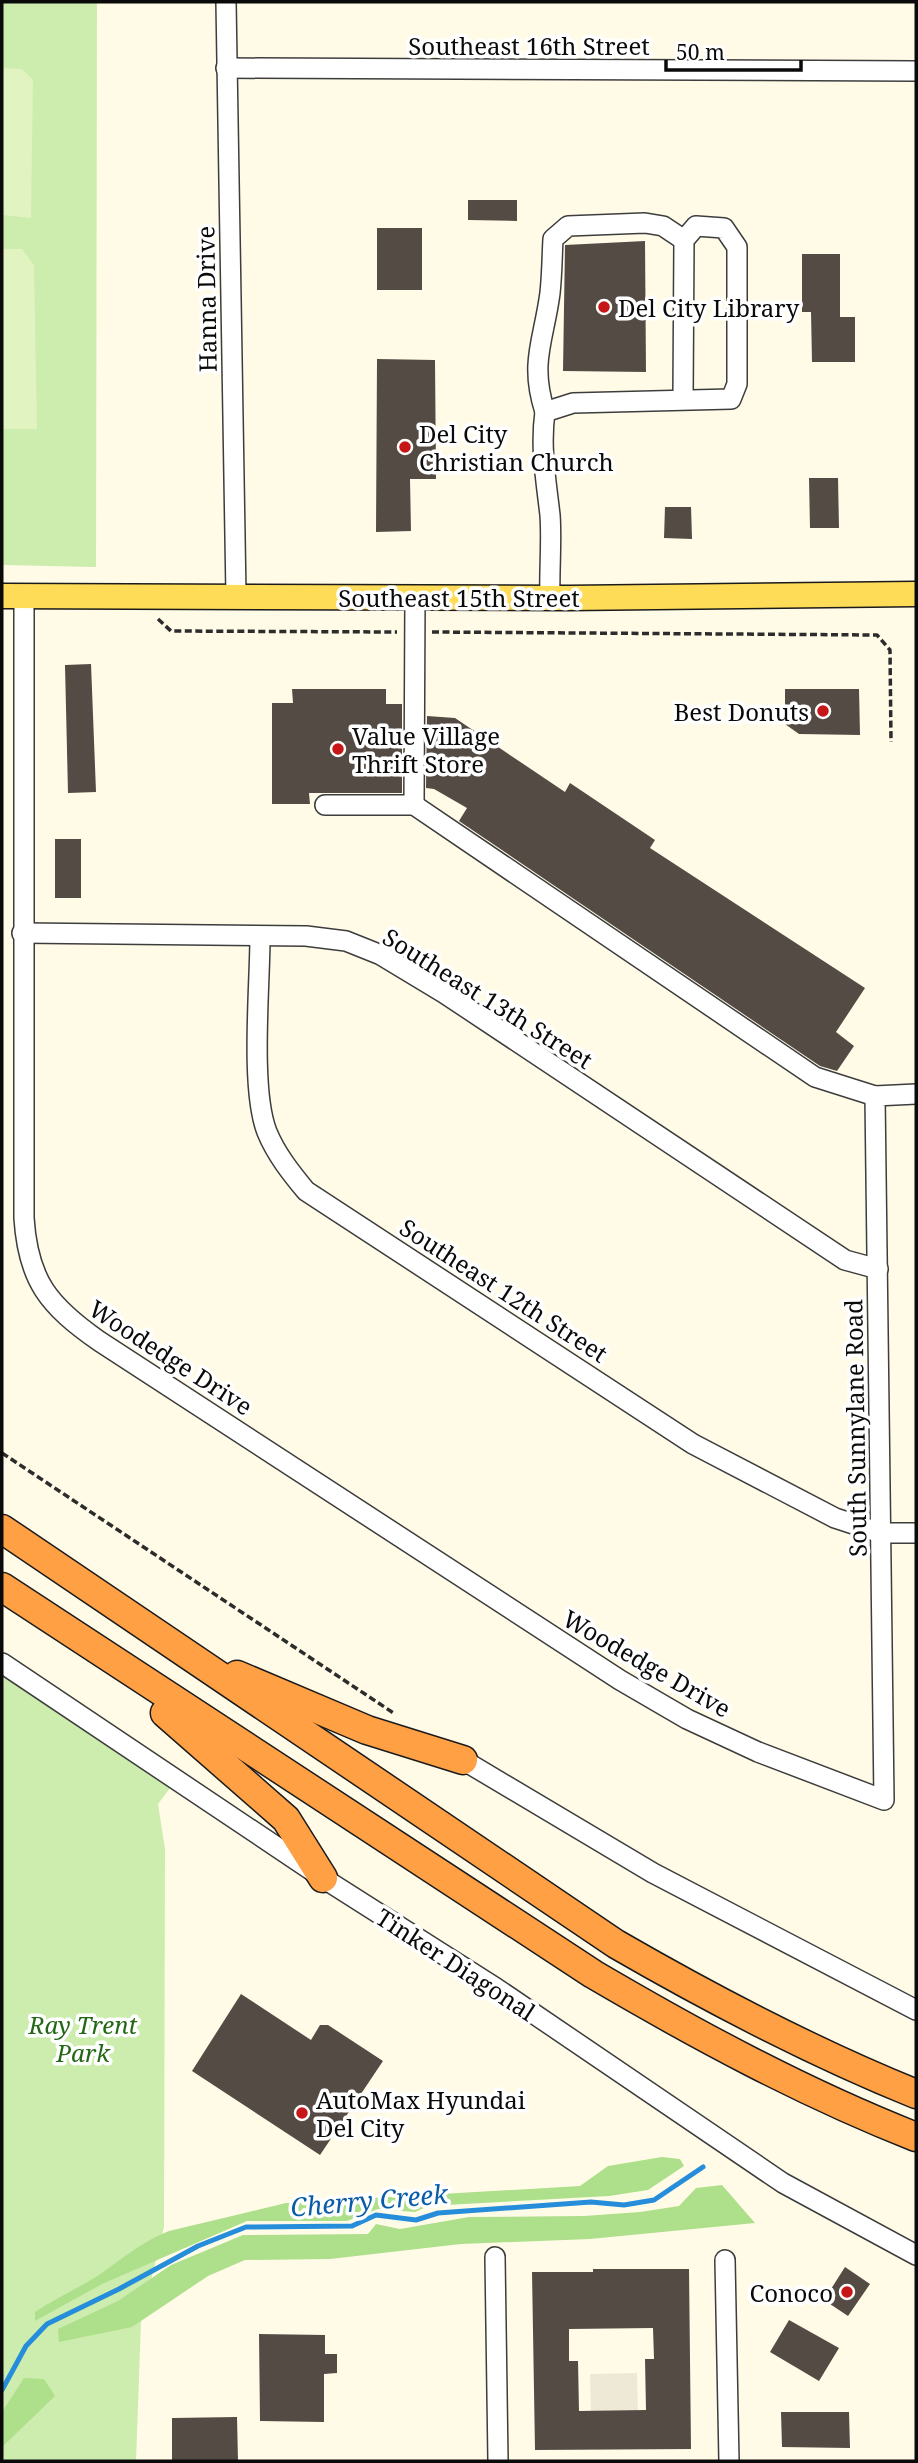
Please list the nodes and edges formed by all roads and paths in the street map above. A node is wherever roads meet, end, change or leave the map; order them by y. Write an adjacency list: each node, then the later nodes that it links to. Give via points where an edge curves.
1 (226, 2): 2 (street, Hanna Drive)
2 (226, 68): 3 (street, Southeast 16th Street); 9 (street, Hanna Drive)
3 (916, 71)
4 (684, 240): 5 (street); 5 (street, via 696,226 724,228 737,247 737,384 731,399); 6 (street, via 663,226 645,223 568,226 553,239 550,294 538,347 537,387)
5 (683, 399): 6 (street, via 573,403)
6 (545, 411): 11 (street)
7 (916, 594): 11 (main road, Southeast 15th Street)
8 (13, 596): 9 (main road, Southeast 15th Street); 17 (street, Woodedge Drive)
9 (236, 596): 10 (main road, Southeast 15th Street)
10 (415, 597): 11 (main road, Southeast 15th Street); 13 (street)
11 (550, 598)
12 (147, 619): 13 (path, via 160,619 171,631)
13 (415, 632): 14 (path, via 877,635 890,650); 16 (street)
14 (891, 742)
15 (325, 805): 16 (street)
16 (414, 805): 20 (street, via 815,1077)
17 (22, 933): 18 (street, Southeast 13th Street); 32 (street, Woodedge Drive, via 26,1255 45,1293 66,1318 620,1680 687,1719 758,1752)
18 (260, 937): 21 (street, Southeast 13th Street, via 346,941 381,956 444,993 845,1260); 24 (street, Southeast 12th Street, via 258,1083 267,1130 285,1166 306,1191 693,1444 835,1518)
19 (916, 1094): 20 (street)
20 (875, 1096): 21 (street, South Sunnylane Road)
21 (878, 1269): 24 (street, South Sunnylane Road)
22 (2, 1453): 30 (path)
23 (2, 1528): 28 (highway)
24 (881, 1533): 25 (street, Southeast 12th Street); 32 (street, South Sunnylane Road)
25 (916, 1533)
26 (2, 1587): 27 (highway)
27 (78, 1639): 33 (highway, via 280,1813); 36 (highway, via 593,1974 693,2032)
28 (180, 1650): 31 (highway, via 367,1730); 35 (highway, via 616,1944 706,1996)
29 (2, 1663): 33 (street, Tinker Diagonal)
30 (406, 1721)
31 (463, 1760): 34 (street, via 653,1873)
32 (884, 1800)
33 (323, 1878): 37 (street, Tinker Diagonal, via 496,1988 783,2183)
34 (916, 2010)
35 (916, 2094)
36 (916, 2137)
37 (916, 2255)
38 (495, 2257): 40 (street)
39 (725, 2260): 41 (street)
40 (498, 2461)
41 (729, 2461)

